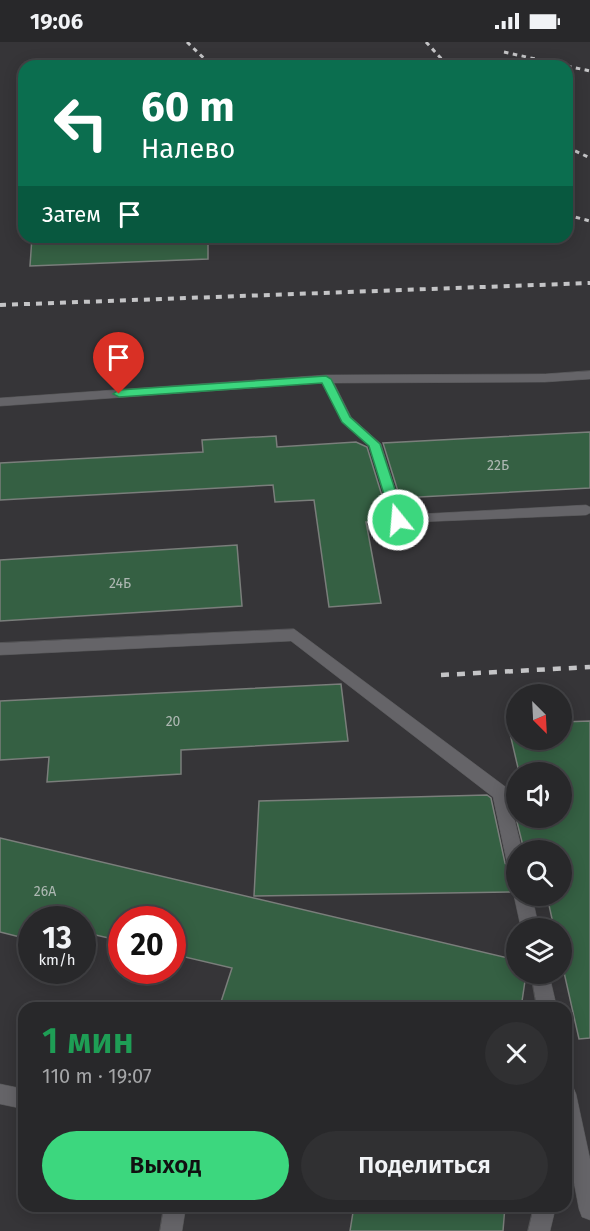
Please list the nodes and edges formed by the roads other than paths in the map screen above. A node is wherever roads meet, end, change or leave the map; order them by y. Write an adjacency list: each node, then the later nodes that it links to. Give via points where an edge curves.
1 (590, 375): 2 (lane)
2 (326, 379): 3 (lane); 4 (lane, via 346,419 375,444 398,520)
3 (0, 402)
4 (586, 510)
5 (0, 649): 6 (lane, via 294,636 501,793)
6 (511, 840)
7 (542, 984): 8 (lane)
8 (546, 1002)
9 (0, 1094): 10 (lane)
10 (18, 1098)
11 (572, 1128): 12 (lane)
12 (590, 1209)
13 (174, 1212): 15 (lane)
14 (544, 1212): 16 (lane)
15 (171, 1231)
16 (539, 1231)

